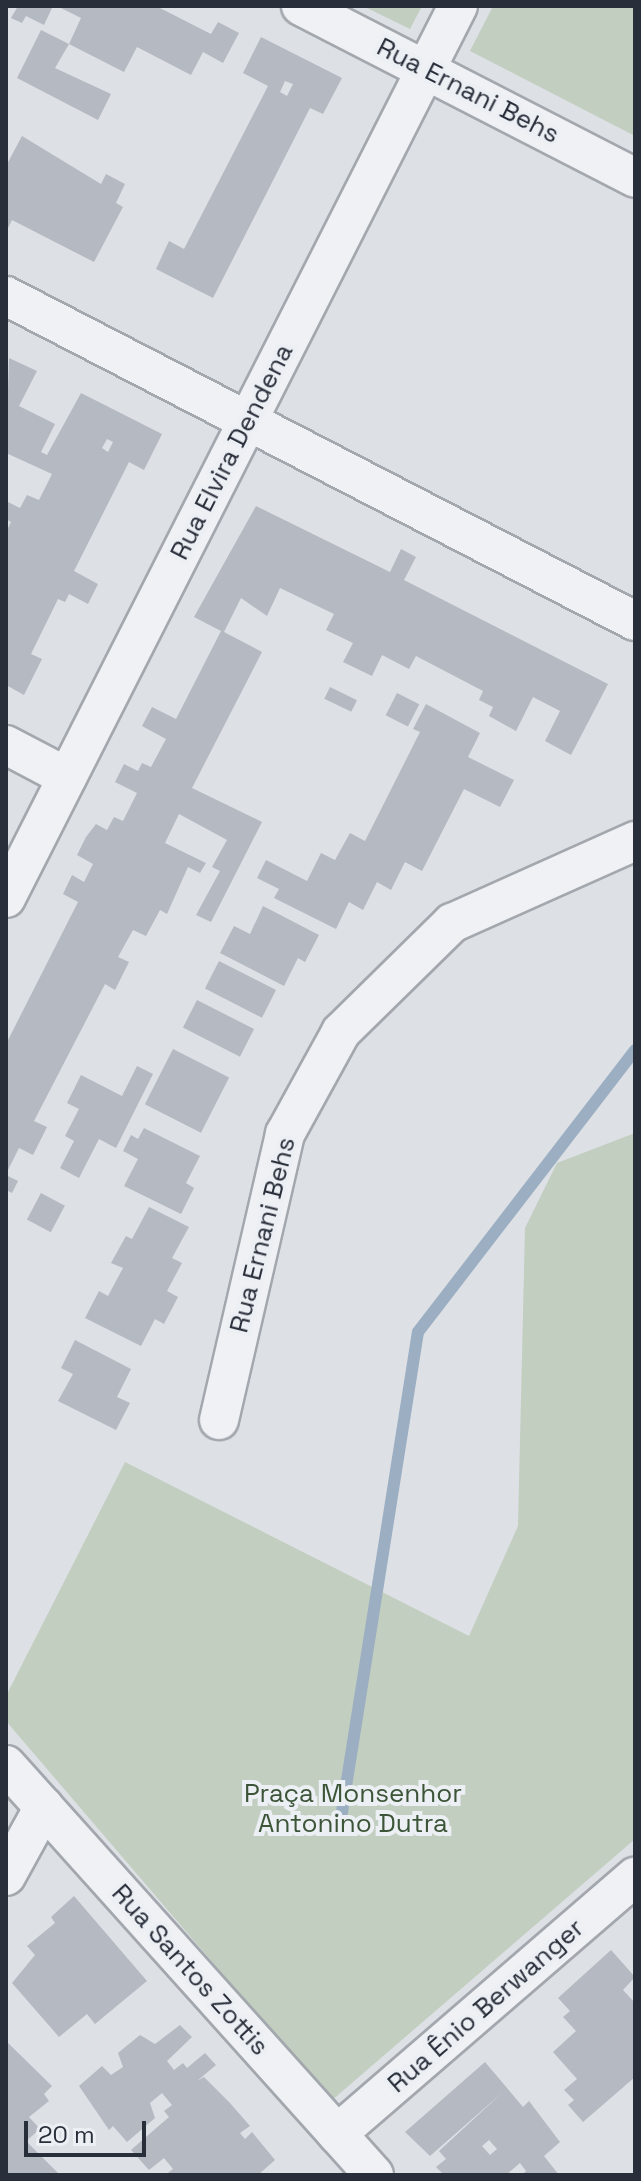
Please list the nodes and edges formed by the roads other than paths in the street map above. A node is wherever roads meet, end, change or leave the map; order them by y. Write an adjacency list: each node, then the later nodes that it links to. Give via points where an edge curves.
1 (301, 6): 3 (street, Rua Ernani Behs)
2 (458, 6): 3 (street, Rua Elvira Dendena)
3 (427, 69): 4 (street, Rua Ernani Behs); 6 (street, Rua Elvira Dendena)
4 (635, 178)
5 (6, 296): 6 (street)
6 (247, 422): 7 (street); 9 (street, Rua Elvira Dendena)
7 (635, 621)
8 (6, 745): 9 (street)
9 (67, 777): 11 (street, Rua Elvira Dendena)
10 (635, 841): 12 (street, Rua Ernani Behs, via 452,923 341,1032 285,1134)
11 (6, 898)
12 (219, 1420)
13 (6, 1765): 14 (street, Rua Santos Zottis)
14 (44, 1807): 15 (street); 17 (street, Rua Santos Zottis)
15 (6, 1876)
16 (635, 1877): 17 (street, Rua Ênio Berwanger)
17 (337, 2134): 18 (street, Rua Santos Zottis)
18 (374, 2175)

